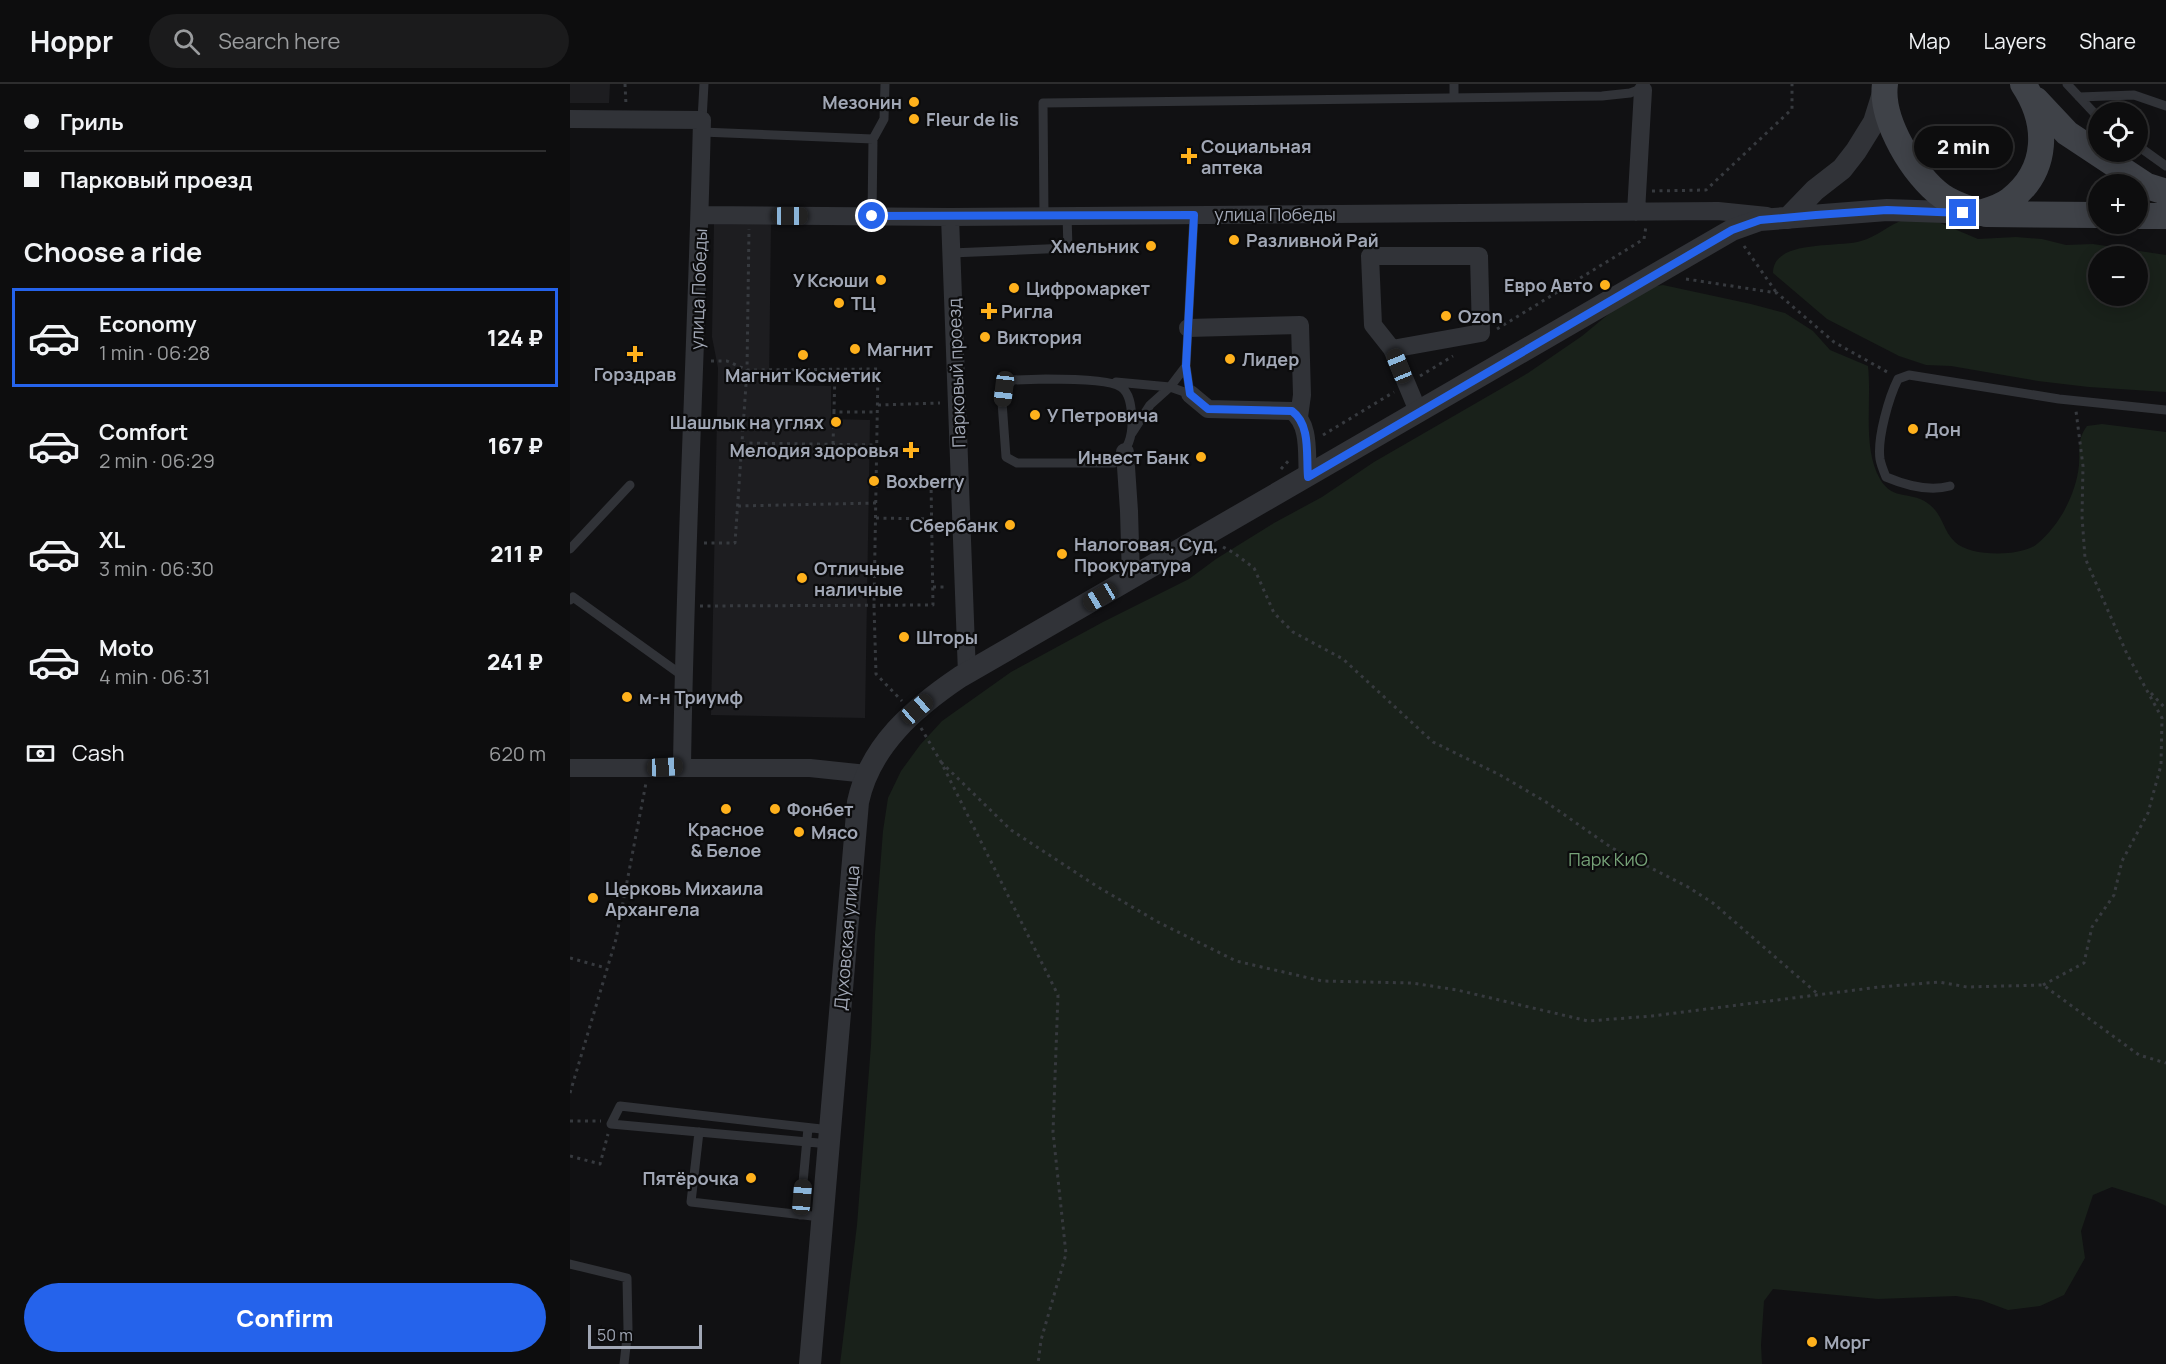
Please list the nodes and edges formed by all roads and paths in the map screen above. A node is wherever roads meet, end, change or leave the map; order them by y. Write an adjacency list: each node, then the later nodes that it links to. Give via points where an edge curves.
1 (625, 84): 15 (path)
2 (704, 84): 16 (lane)
3 (885, 84): 17 (lane, via 884,119)
4 (1454, 84): 10 (lane)
5 (1792, 84): 20 (path, via 1792,109 1706,190)
6 (1885, 84): 23 (main road, via 1890,119 1918,174 1943,197); 34 (street, via 1874,122 1856,151)
7 (2067, 84): 11 (lane)
8 (1645, 87): 10 (lane, via 1602,96); 20 (street)
9 (2026, 89): 21 (main road, via 2067,133 2147,186); 23 (main road, via 2042,129 2039,157 2027,181 2009,201)
10 (1454, 97): 29 (lane, via 1043,103)
11 (2079, 97): 12 (lane); 13 (lane, via 2134,95)
12 (2088, 106)
13 (2166, 106)
14 (570, 119): 15 (street)
15 (626, 119): 16 (street)
16 (702, 126): 17 (lane); 24 (street)
17 (873, 139): 28 (lane)
18 (2148, 153): 19 (lane)
19 (2166, 166)
20 (1638, 192): 22 (street)
21 (2166, 192)
22 (1636, 212): 25 (street, улица Победы); 34 (street, улица Победы, via 1718,212)
23 (1980, 213): 26 (main road); 34 (street, via 1887,210)
24 (701, 215): 27 (street, улица Победы); 42 (street, улица Победы)
25 (1194, 215): 30 (street, улица Победы); 38 (lane)
26 (2088, 215)
27 (749, 216): 28 (street, улица Победы); 45 (path)
28 (872, 216): 33 (street, улица Победы)
29 (1044, 216): 30 (street, улица Победы); 33 (street, улица Победы)
30 (1067, 216): 36 (lane, via 1068,248)
31 (2148, 216): 32 (main road)
32 (2166, 216)
33 (950, 217): 36 (street, Парковый проезд)
34 (1788, 218): 37 (street, via 1760,220 1732,230)
35 (1646, 228): 39 (path, via 1644,239)
36 (951, 253): 52 (street, Парковый проезд)
37 (1654, 274): 46 (path, via 1777,293 1834,342); 55 (street)
38 (1188, 328): 43 (lane); 58 (street, via 1300,326)
39 (1496, 330)
40 (1392, 348): 40 (street, via 1481,333 1479,256 1370,256 1373,325); 48 (street)
41 (1456, 354): 48 (path)
42 (695, 360): 45 (path, via 727,360); 74 (street, улица Победы)
43 (1186, 366): 49 (lane); 50 (lane)
44 (835, 369): 45 (path); 53 (path, via 878,369); 56 (path)
45 (747, 370): 60 (path)
46 (1898, 379): 51 (lane, via 1909,375); 69 (lane, via 1890,394 1882,440 1880,458 1886,477 1901,484 1938,490)
47 (1110, 382): 49 (lane); 59 (lane, via 1123,388 1130,401); 64 (lane, via 1013,380 1004,389 1002,402 1006,457 1017,463 1106,464 1114,463)
48 (1407, 384): 55 (street); 63 (path)
49 (1170, 387): 50 (lane); 59 (lane, via 1150,405)
50 (1190, 394): 58 (street, via 1208,409 1292,411)
51 (2075, 400): 54 (lane); 83 (path, via 2083,466 2085,558)
52 (957, 403): 53 (path); 81 (street, Парковый проезд)
53 (878, 405): 57 (path)
54 (2166, 410)
55 (1418, 411): 66 (street)
56 (834, 412): 57 (path); 61 (path)
57 (877, 412): 62 (path)
58 (1299, 417): 63 (street)
59 (1132, 433): 64 (lane)
60 (742, 443): 61 (path); 71 (path)
61 (833, 444): 62 (path)
62 (877, 446): 70 (path)
63 (1306, 446): 65 (path); 66 (street)
64 (1125, 452): 77 (street)
65 (1277, 472)
66 (1308, 477): 77 (street)
67 (931, 483): 73 (path)
68 (630, 485): 75 (lane)
69 (1950, 486)
70 (876, 503): 71 (path); 72 (path)
71 (738, 506): 74 (path, via 735,543)
72 (876, 518): 73 (path); 80 (path)
73 (932, 519): 80 (path, via 933,605)
74 (688, 544): 79 (street, улица Победы)
75 (570, 549)
76 (1234, 553): 94 (path, via 1254,568 1274,613 1293,632 1343,659 1433,742 1500,775 1612,848 1713,903)
77 (1131, 579): 81 (street)
78 (571, 595): 82 (lane)
79 (686, 606): 80 (path); 82 (street, улица Победы)
80 (874, 606): 85 (path, via 876,674)
81 (967, 674): 85 (street)
82 (683, 676): 87 (street, улица Победы)
83 (2147, 690): 84 (path); 93 (path, via 2163,718 2161,765 2148,813 2122,861 2114,895 2092,927 2084,963)
84 (2166, 710)
85 (912, 713): 86 (path); 90 (street, via 873,760)
86 (941, 762): 94 (path, via 1011,830 1158,922 1236,961 1322,981 1412,983 1456,990 1588,1021); 107 (path, via 1058,995 1053,1132 1066,1254 1041,1340)
87 (682, 767): 89 (street); 90 (street, via 810,768)
88 (570, 768): 89 (street)
89 (648, 768): 92 (path, via 616,939)
90 (867, 774): 100 (street, Духовская улица, via 857,811)
91 (570, 958): 92 (path)
92 (606, 968): 96 (path)
93 (2043, 984): 94 (path, via 1967,987 1939,982); 95 (path, via 2139,1055)
94 (1819, 995)
95 (2166, 1063)
96 (570, 1093)
97 (570, 1120): 98 (path)
98 (611, 1124): 99 (lane); 100 (lane, via 620,1106); 101 (path, via 600,1164)
99 (699, 1132): 100 (lane); 102 (lane, via 691,1202)
100 (818, 1136): 102 (lane); 103 (street, Духовская улица)
101 (570, 1156)
102 (800, 1215): 103 (lane)
103 (822, 1217): 106 (street, Духовская улица)
104 (570, 1264): 105 (lane, via 627,1278)
105 (624, 1364)
106 (810, 1364)
107 (1038, 1364)

